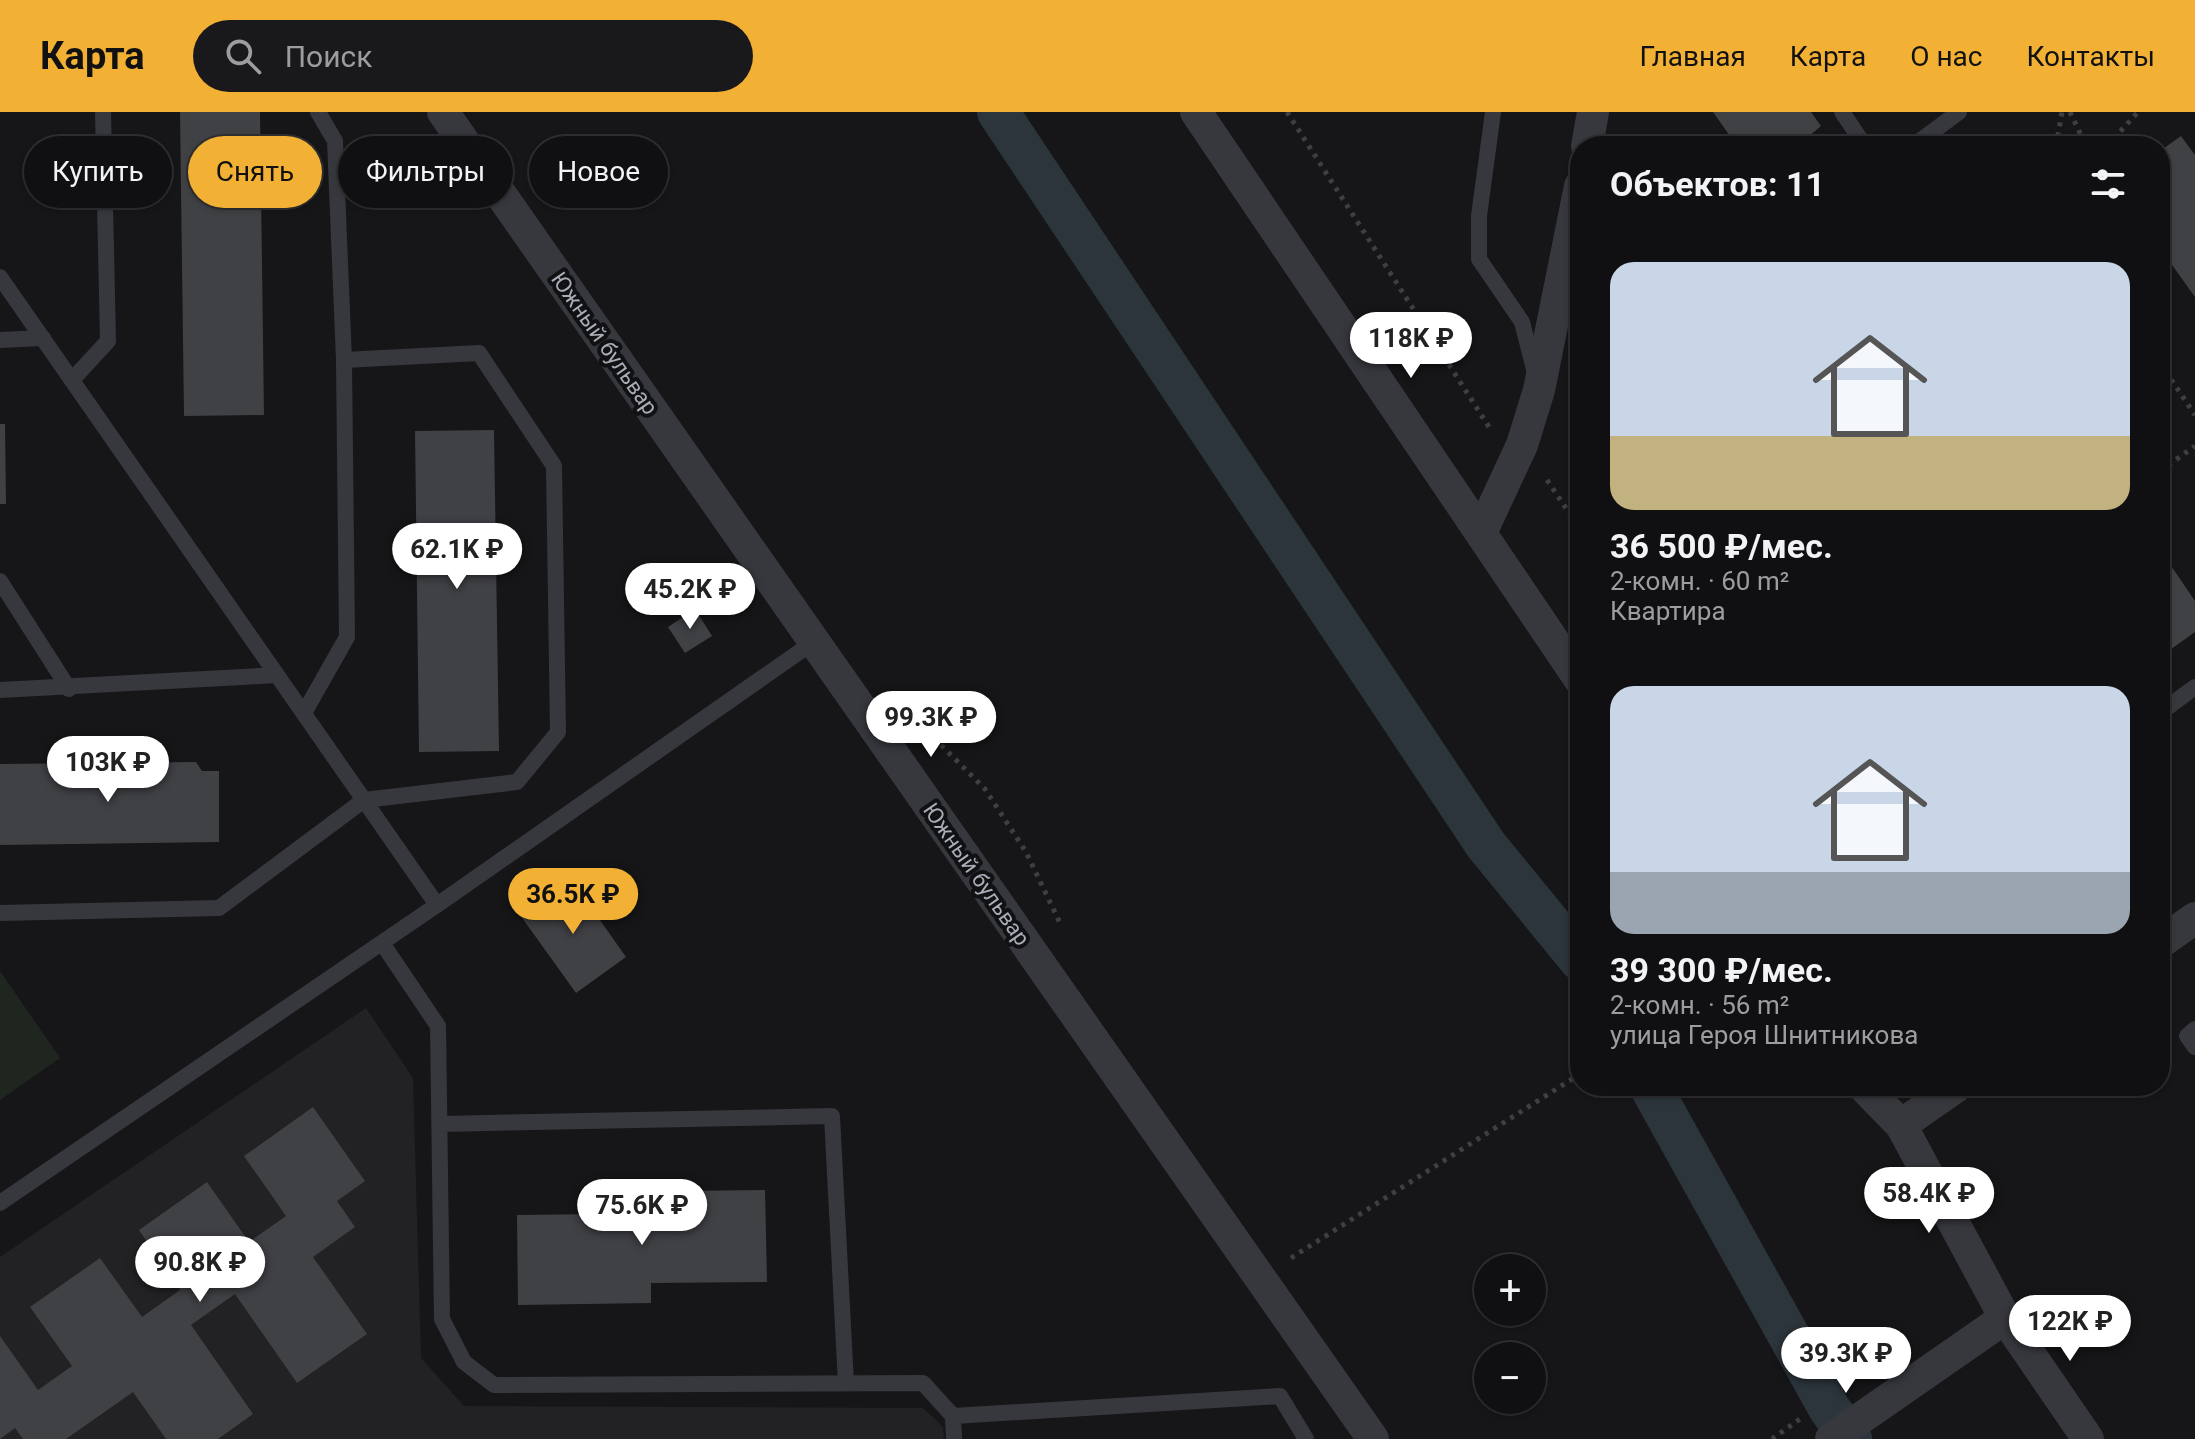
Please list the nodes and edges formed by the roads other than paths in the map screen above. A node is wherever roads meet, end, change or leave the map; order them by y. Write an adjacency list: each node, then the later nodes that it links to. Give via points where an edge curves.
1 (103, 112): 17 (lane, via 108,341)
2 (318, 112): 16 (lane, via 335,141)
3 (443, 112): 21 (street, Южный бульвар)
4 (1196, 112): 19 (street)
5 (1493, 112): 18 (lane, via 1479,216 1479,259 1522,322)
6 (1593, 112): 9 (street)
7 (1842, 112): 10 (lane)
8 (1959, 112): 11 (lane)
9 (1589, 136)
10 (1858, 136)
11 (1927, 136)
12 (1570, 236): 18 (street)
13 (0, 277): 14 (lane)
14 (43, 338): 15 (lane); 17 (lane)
15 (0, 340)
16 (344, 360): 28 (lane, via 347,637); 29 (lane, via 479,353 554,466 558,732 517,782)
17 (72, 380): 23 (lane)
18 (1539, 390): 19 (street, via 1522,445)
19 (1481, 533): 22 (street)
20 (0, 581): 25 (lane)
21 (815, 641): 30 (lane); 47 (street, Южный бульвар)
22 (1570, 665)
23 (277, 675): 25 (lane); 28 (lane)
24 (2195, 687): 27 (lane)
25 (69, 689): 26 (lane)
26 (0, 690)
27 (2170, 706)
28 (304, 713): 29 (lane)
29 (364, 800): 30 (lane); 31 (lane, via 219,908)
30 (437, 905): 34 (lane)
31 (0, 913)
32 (2195, 918): 33 (street)
33 (2170, 936)
34 (382, 943): 39 (lane, via 438,1026); 41 (lane)
35 (2195, 1029): 36 (lane, via 2187,1036)
36 (2195, 1047)
37 (1873, 1096): 40 (street)
38 (1943, 1096): 40 (street)
39 (440, 1124): 43 (lane, via 442,1319 464,1362 494,1385); 43 (lane, via 832,1116)
40 (1901, 1125): 42 (street)
41 (0, 1203)
42 (2005, 1318): 48 (street); 49 (street)
43 (846, 1383): 44 (lane, via 923,1383)
44 (953, 1416): 45 (lane); 46 (lane, via 1280,1396)
45 (954, 1439)
46 (1306, 1439)
47 (1373, 1439)
48 (1831, 1439)
49 (2088, 1439)

